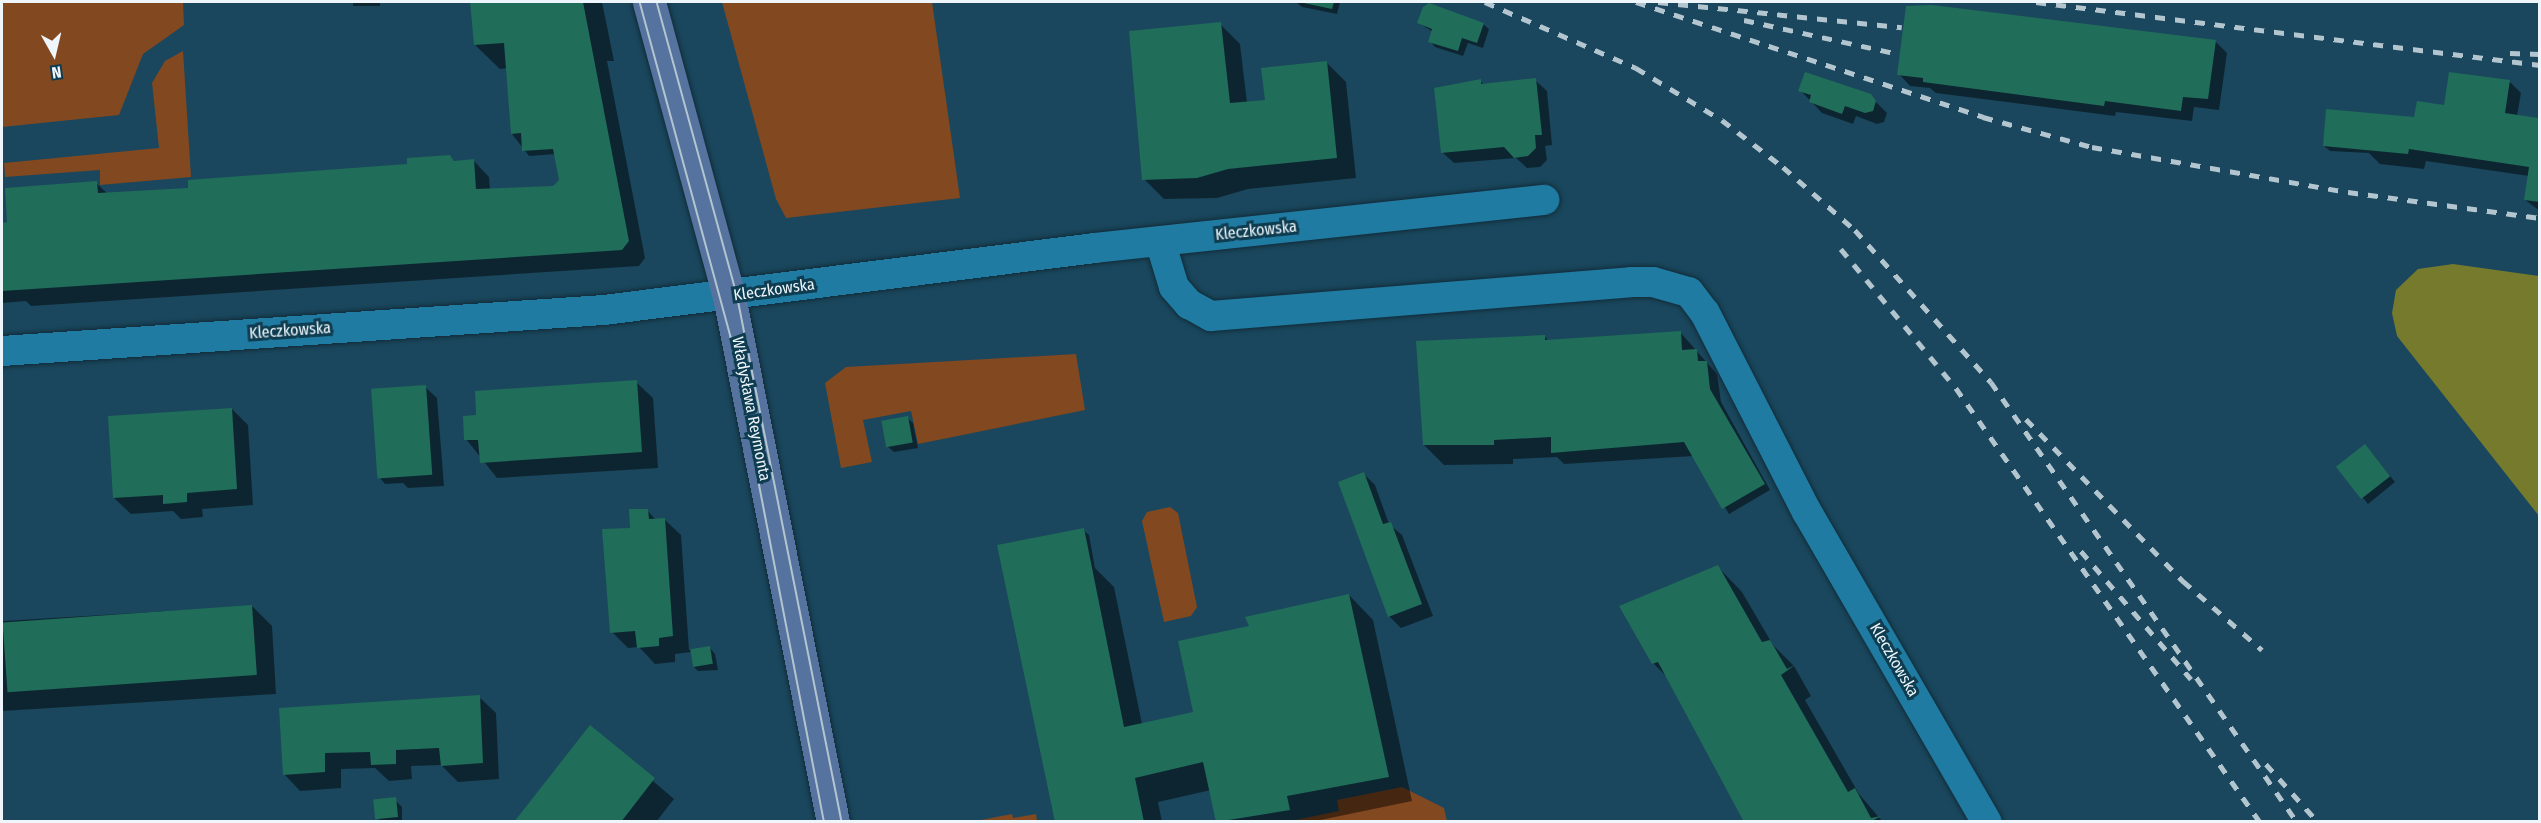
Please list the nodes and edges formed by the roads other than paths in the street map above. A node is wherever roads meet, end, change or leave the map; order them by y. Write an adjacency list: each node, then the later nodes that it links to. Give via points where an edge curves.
1 (649, 2): 4 (main road, Władysława Reymonta)
2 (1544, 200): 3 (street, Kleczkowska)
3 (1160, 241): 4 (street, Kleczkowska); 7 (street, Kleczkowska, via 1174,286 1188,304 1211,316 1631,282 1653,282 1689,292 1705,313 1801,499)
4 (729, 296): 5 (street, Kleczkowska, via 592,311); 6 (main road, Władysława Reymonta)
5 (2, 351)
6 (833, 822)
7 (1987, 822)

